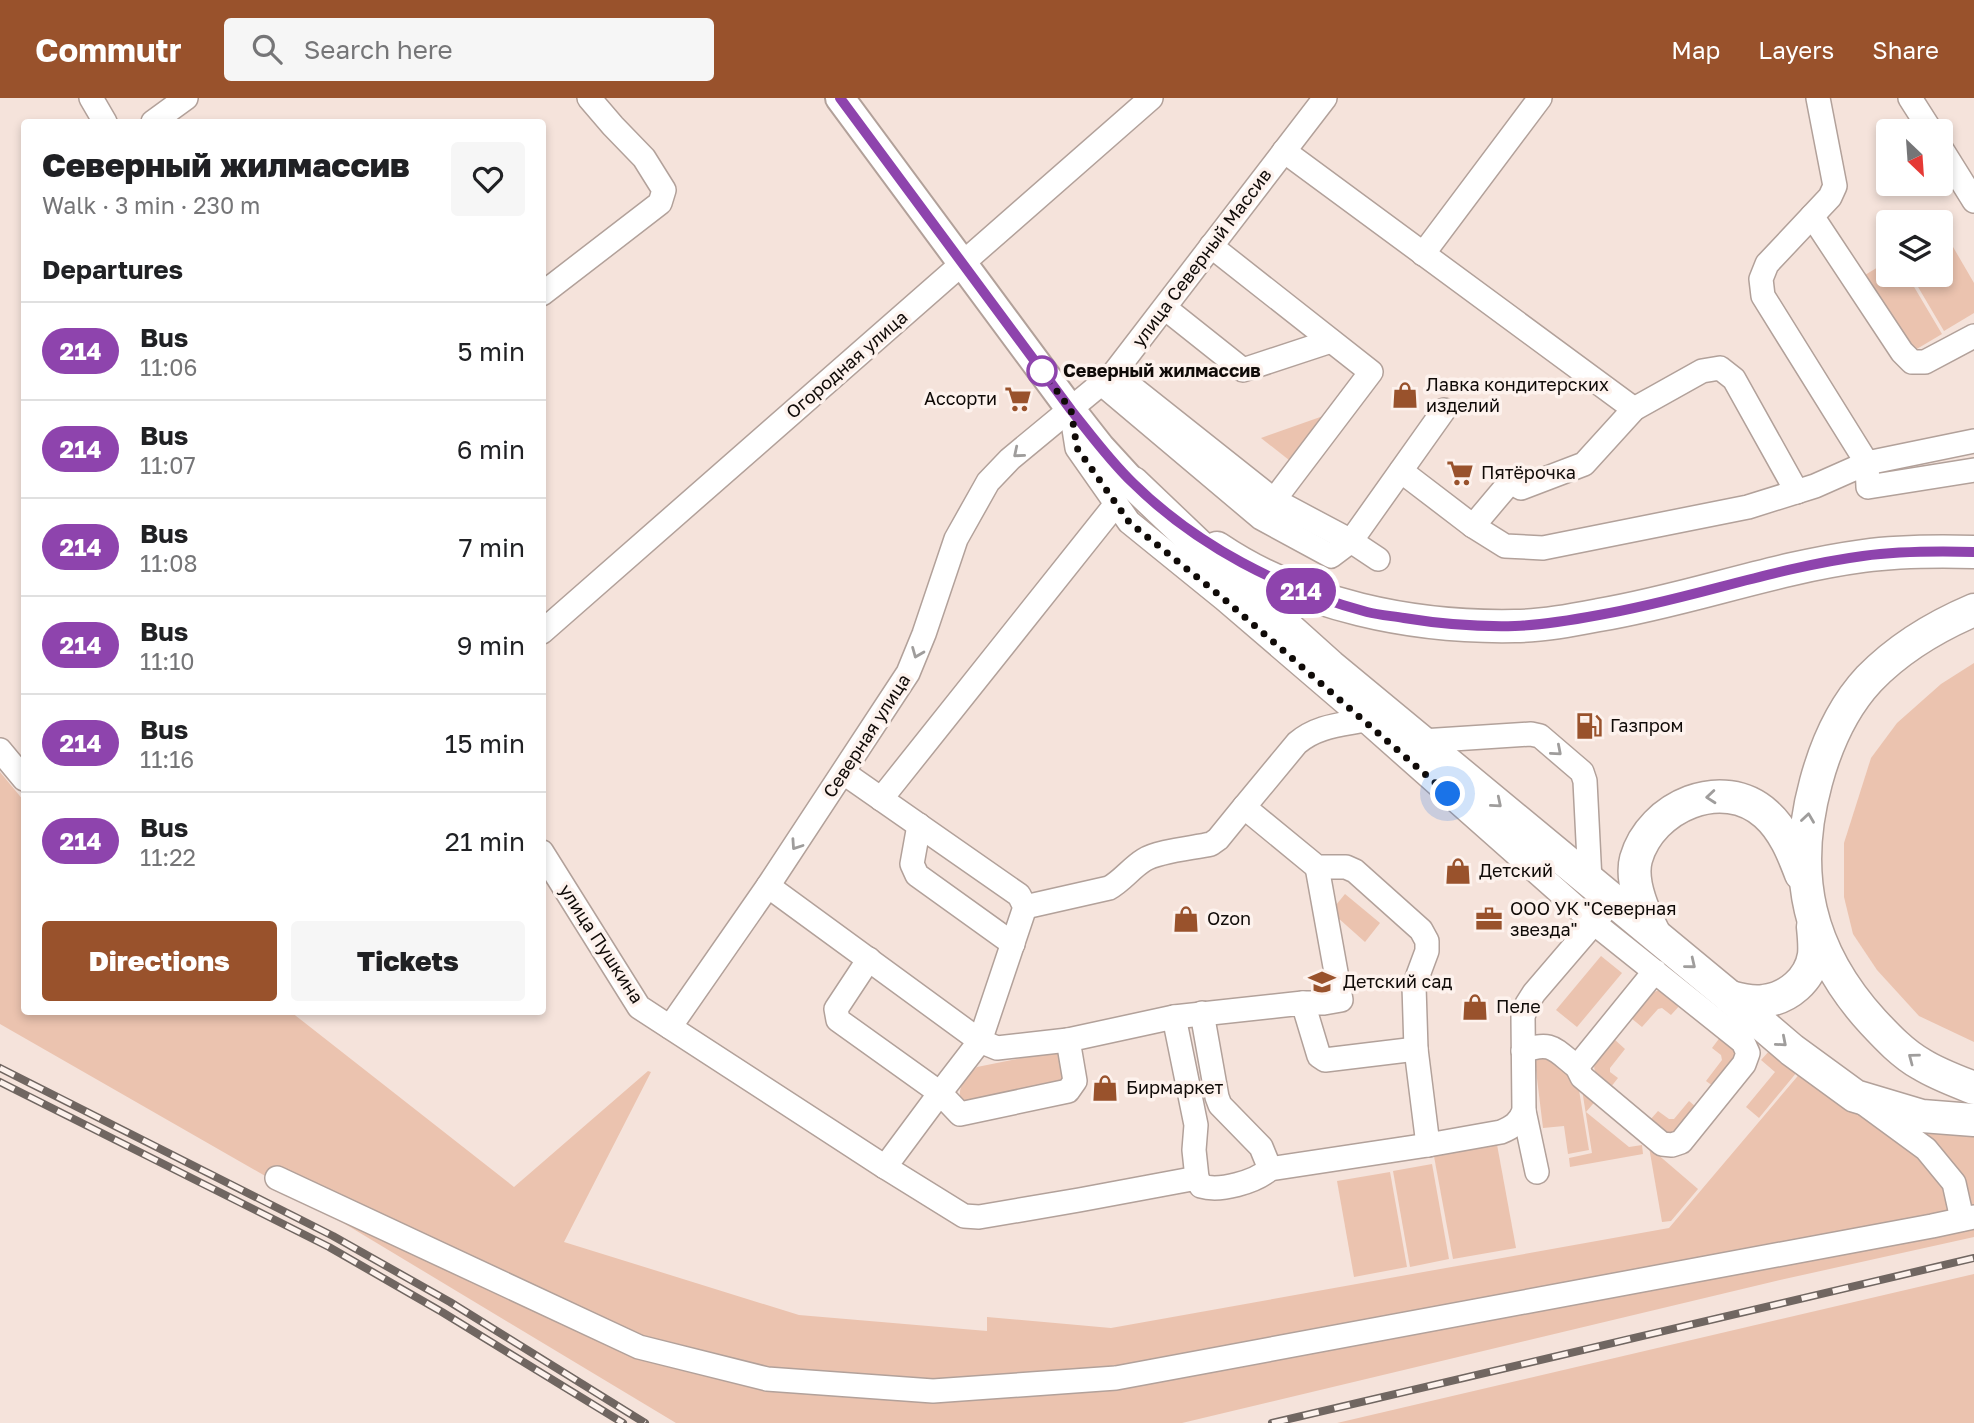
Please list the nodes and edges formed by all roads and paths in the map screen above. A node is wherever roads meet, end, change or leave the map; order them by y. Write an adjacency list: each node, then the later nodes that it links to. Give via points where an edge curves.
1 (91, 98): 10 (street)
2 (186, 98): 11 (street)
3 (589, 98): 20 (street, via 644,158 664,190 660,203)
4 (840, 98): 19 (main road)
5 (1151, 98): 19 (street, Огородная улица)
6 (1325, 98): 13 (street, улица Северный Массив)
7 (1540, 98): 18 (street)
8 (1818, 98): 16 (street, via 1835,186)
9 (1910, 98): 12 (street)
10 (103, 119)
11 (157, 119)
12 (1923, 119)
13 (1284, 151): 17 (street, улица Северный Массив); 18 (street)
14 (1953, 167): 15 (street)
15 (1974, 201)
16 (1812, 216): 22 (street, via 1912,362 1925,362); 29 (street, via 1767,264 1761,279 1763,296)
17 (1211, 246): 21 (street, улица Северный Массив); 23 (street)
18 (1423, 254): 25 (street)
19 (962, 264): 26 (main road); 40 (street, Огородная улица)
20 (546, 290)
21 (1165, 307): 23 (street, via 1243,370); 24 (street, улица Северный Массив)
22 (1974, 336)
23 (1331, 341): 33 (street, via 1371,372)
24 (1108, 379): 26 (street, улица Северный Массив); 33 (street); 36 (street, via 1261,518 1331,556)
25 (1634, 409): 32 (street, via 1702,371 1720,368 1734,379); 35 (street, via 1584,464 1521,488 1511,481)
26 (1071, 410): 34 (main road, via 1100,447); 44 (street, Северная улица, one-way to 44, via 988,482 956,538 908,673)
27 (1444, 410): 31 (street)
28 (1974, 441): 29 (street)
29 (1867, 463): 30 (street, via 1868,487); 32 (street)
30 (1974, 470)
31 (1401, 471): 35 (street); 36 (street)
32 (1797, 492): 35 (street, via 1748,507 1543,548 1505,546)
33 (1274, 500): 36 (street)
34 (1126, 503): 37 (highway, via 1180,523 1228,555 1297,590 1369,613 1443,624 1517,626 1600,615 1863,556); 41 (street, via 1224,599); 42 (highway, via 1241,586); 46 (street)
35 (1473, 526)
36 (1351, 541): 38 (street)
37 (1974, 552)
38 (1378, 559)
39 (1974, 610): 52 (highway, one-way to 39, via 1804,848 1809,807 1840,720 1868,681 1902,649)
40 (546, 628)
41 (1365, 720): 47 (street, via 1307,734); 53 (street)
42 (1422, 741): 53 (highway, one-way to 53); 53 (street, one-way to 53, via 1531,734 1541,736 1582,772)
43 (0, 750): 45 (street)
44 (844, 773): 46 (street); 51 (street, Северная улица, one-way to 51)
45 (21, 775)
46 (881, 799): 48 (street)
47 (1244, 807): 50 (street); 54 (street, via 1211,844 1153,856 1109,888)
48 (919, 825): 54 (street, via 1019,895); 56 (street, via 912,864 917,875)
49 (546, 858): 63 (street, улица Пушкина, via 639,1007)
50 (1317, 867): 60 (street, via 1341,1000); 66 (street, via 1355,871 1421,930 1427,941 1414,985)
51 (768, 886): 57 (street); 63 (street, Северная улица)
52 (1809, 900): 55 (highway, one-way to 55, via 1794,854 1766,814 1746,801 1721,796 1695,799 1669,813 1649,833 1636,860 1636,889); 59 (highway, via 1814,959 1800,984 1764,1001); 69 (highway, one-way to 52, via 1919,1063 1861,1009 1823,947)
53 (1599, 901): 55 (highway); 58 (street); 67 (street, via 1527,1004)
54 (1025, 907): 56 (street)
55 (1654, 935): 59 (highway, one-way to 59)
56 (1013, 944): 65 (street)
57 (869, 959): 65 (street); 70 (street, via 836,1009 838,1020)
58 (1655, 971): 68 (street); 68 (street, via 1743,1042 1748,1053 1681,1142 1662,1144 1582,1077)
59 (1730, 997): 71 (highway, one-way to 71)
60 (1303, 1003): 61 (street); 66 (street, via 1319,1056 1325,1060)
61 (1202, 1013): 62 (street); 76 (street, via 1220,1105 1261,1147)
62 (1174, 1017): 64 (street); 79 (street, via 1196,1125)
63 (670, 1027): 75 (street, улица Пушкина)
64 (1068, 1040): 65 (street, via 997,1048); 70 (street, via 1075,1081 1068,1091 960,1114)
65 (980, 1041): 70 (street)
66 (1416, 1049): 74 (street)
67 (1523, 1051): 68 (street, via 1548,1046); 72 (street)
68 (1577, 1067)
69 (1974, 1088)
70 (940, 1093): 75 (street)
71 (1856, 1096): 73 (highway, via 1922,1116); 80 (street, via 1926,1149 1954,1184)
72 (1524, 1111): 74 (street, via 1512,1128 1502,1132); 77 (street)
73 (1974, 1120)
74 (1428, 1145): 76 (street)
75 (885, 1167): 79 (street, улица Пушкина, via 964,1216 979,1217)
76 (1270, 1169): 79 (street, via 1251,1181 1209,1188 1201,1186)
77 (1537, 1172)
78 (277, 1178): 80 (street, via 639,1347 767,1379 933,1391 1116,1378)
79 (1197, 1178)
80 (1968, 1218)

